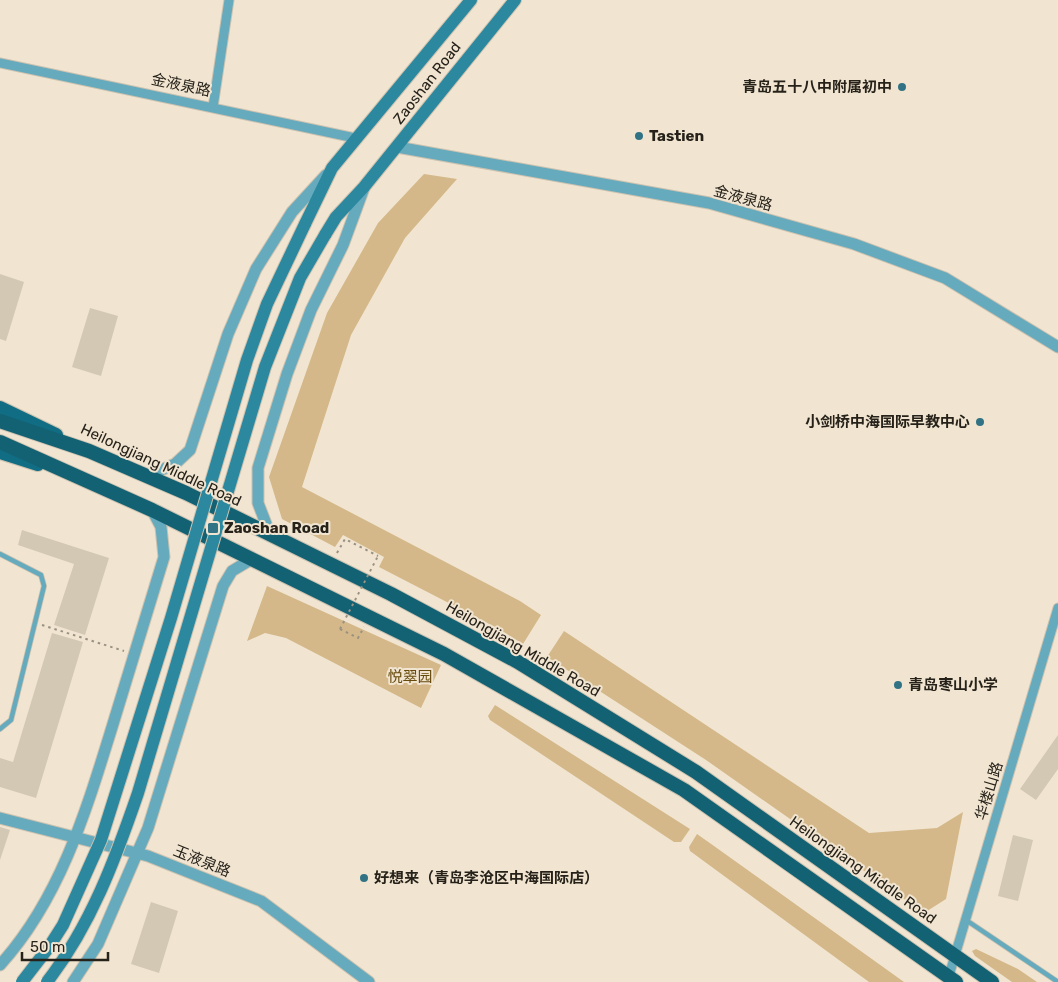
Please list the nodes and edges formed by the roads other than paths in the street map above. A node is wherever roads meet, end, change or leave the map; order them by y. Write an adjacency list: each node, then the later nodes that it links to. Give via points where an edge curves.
1 (229, 0): 5 (street)
2 (471, 0): 6 (main road, Zaoshan Road)
3 (515, 0): 7 (main road, Zaoshan Road)
4 (0, 63): 5 (street, 金液泉路)
5 (213, 107): 6 (street, 金液泉路)
6 (355, 138): 8 (main road, Zaoshan Road)
7 (397, 147): 9 (main road, Zaoshan Road); 10 (street, 金液泉路, via 709,204 854,244 945,278)
8 (332, 168): 17 (street, Zaoshan Road, via 292,212 256,269 228,334 190,450 175,464); 31 (main road, Zaoshan Road, bridge, via 267,304 247,360 101,840 63,925)
9 (364, 187): 19 (street, Zaoshan Road, via 343,245 311,310 258,468 258,503); 32 (main road, Zaoshan Road, bridge, via 336,217 300,278 265,367 150,754 118,850 80,935)
10 (1058, 347)
11 (0, 408): 14 (main road, Heilongjiang Middle Road)
12 (0, 421): 14 (highway)
13 (0, 442): 16 (highway)
14 (89, 451): 17 (highway, Heilongjiang Middle Road)
15 (0, 452): 16 (main road)
16 (77, 476): 18 (highway)
17 (147, 476): 19 (highway, Heilongjiang Middle Road)
18 (152, 510): 21 (highway); 25 (street, via 161,527 164,557 88,806)
19 (270, 534): 28 (highway, Heilongjiang Middle Road, via 518,662 696,772)
20 (0, 554): 23 (lane, via 41,575 44,586 10,720)
21 (252, 559): 26 (street, via 232,571 223,586); 30 (highway, via 444,654 684,790)
22 (1058, 608): 27 (street, 华楼山路)
23 (0, 729)
24 (0, 818): 25 (street, 玉液泉路)
25 (74, 836): 26 (street, 玉液泉路); 29 (street, via 61,873 40,912)
26 (138, 853): 33 (street, via 98,944); 34 (street, 玉液泉路, via 261,901)
27 (965, 919): 28 (street, 华楼山路); 36 (lane)
28 (955, 955): 30 (street, 华楼山路); 35 (highway, Heilongjiang Middle Road)
29 (0, 965)
30 (951, 980)
31 (22, 982)
32 (47, 982)
33 (73, 982)
34 (370, 982)
35 (992, 982)
36 (1058, 982)

